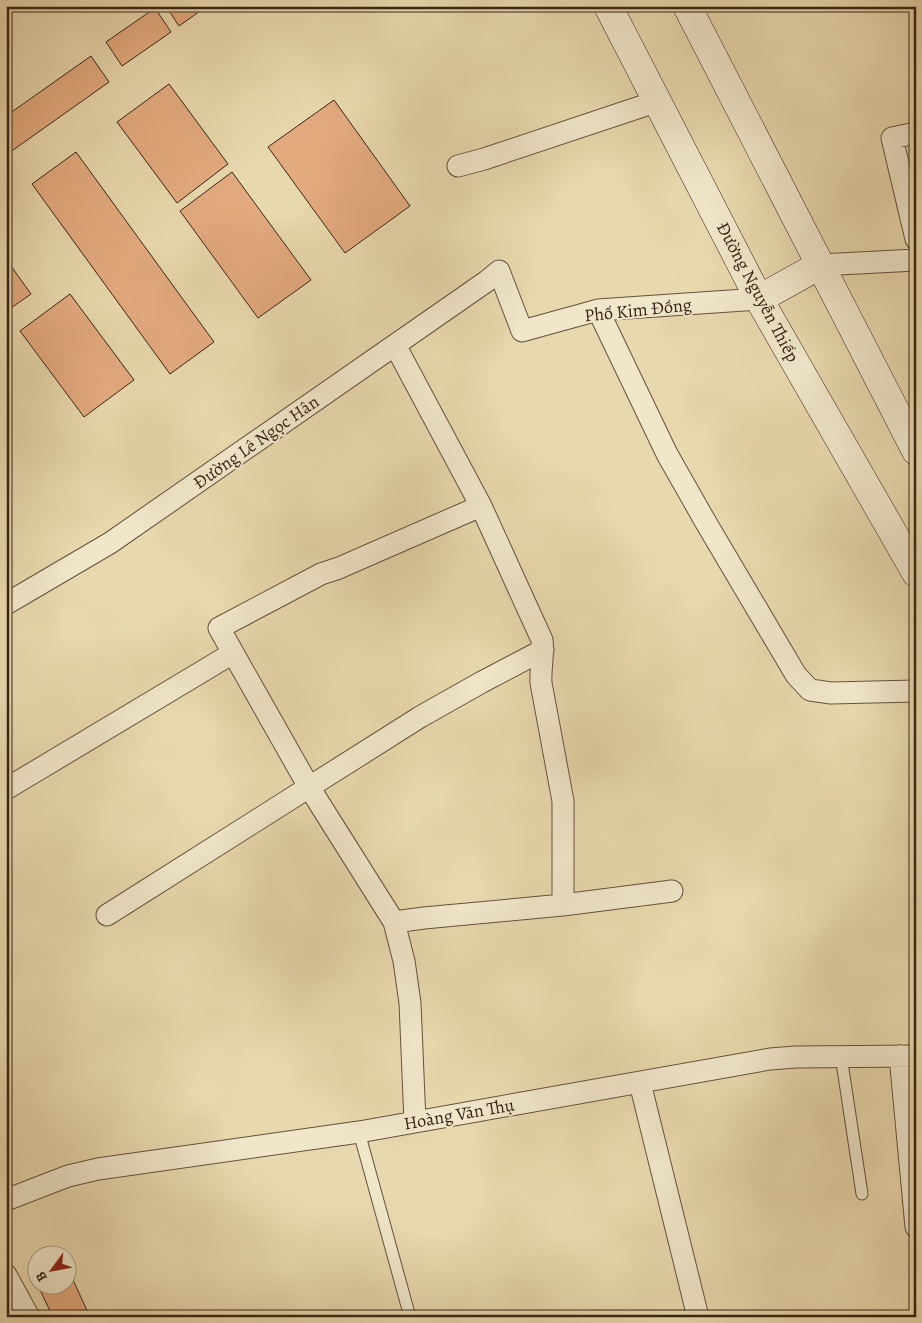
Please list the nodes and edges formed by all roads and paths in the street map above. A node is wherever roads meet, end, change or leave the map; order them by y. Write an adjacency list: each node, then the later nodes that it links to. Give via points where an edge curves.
1 (608, 6): 3 (street, Đường Nguyễn Thiếp)
2 (687, 6): 8 (street)
3 (658, 101): 5 (street); 10 (street, Đường Nguyễn Thiếp)
4 (916, 133): 6 (street, via 892,138)
5 (458, 166)
6 (916, 239)
7 (916, 260): 8 (street)
8 (820, 265): 10 (street); 13 (street)
9 (499, 271): 11 (street, Phố Kim Đồng, via 522,331); 12 (street, Đường Lê Ngọc Hân)
10 (759, 299): 11 (street, Phố Kim Đồng); 15 (street, Đường Nguyễn Thiếp)
11 (598, 310): 19 (street, via 667,454 796,676 810,690 831,693)
12 (395, 345): 14 (street); 16 (street, Đường Lê Ngọc Hân, via 110,543)
13 (916, 451)
14 (481, 506): 17 (street, via 542,640); 18 (street, via 321,574 219,628)
15 (916, 573)
16 (6, 604)
17 (543, 650): 20 (street, via 420,717); 23 (street, via 541,683 563,801)
18 (233, 653): 20 (street); 21 (street)
19 (916, 691)
20 (309, 786): 24 (street); 25 (street)
21 (6, 789)
22 (672, 891): 23 (street)
23 (563, 905): 25 (street)
24 (107, 914)
25 (394, 922): 29 (street, via 410,1003)
26 (841, 1056): 27 (street, Hoàng Văn Thụ); 28 (street, Hoàng Văn Thụ, via 770,1059); 31 (lane)
27 (908, 1056): 33 (street)
28 (640, 1083): 29 (street, Hoàng Văn Thụ); 37 (street)
29 (416, 1122): 30 (street, Hoàng Văn Thụ)
30 (358, 1132): 32 (street, Hoàng Văn Thụ, via 98,1169 68,1176); 36 (lane)
31 (862, 1194)
32 (6, 1200)
33 (916, 1227)
34 (6, 1275): 35 (street)
35 (29, 1317)
36 (410, 1317)
37 (698, 1317)

